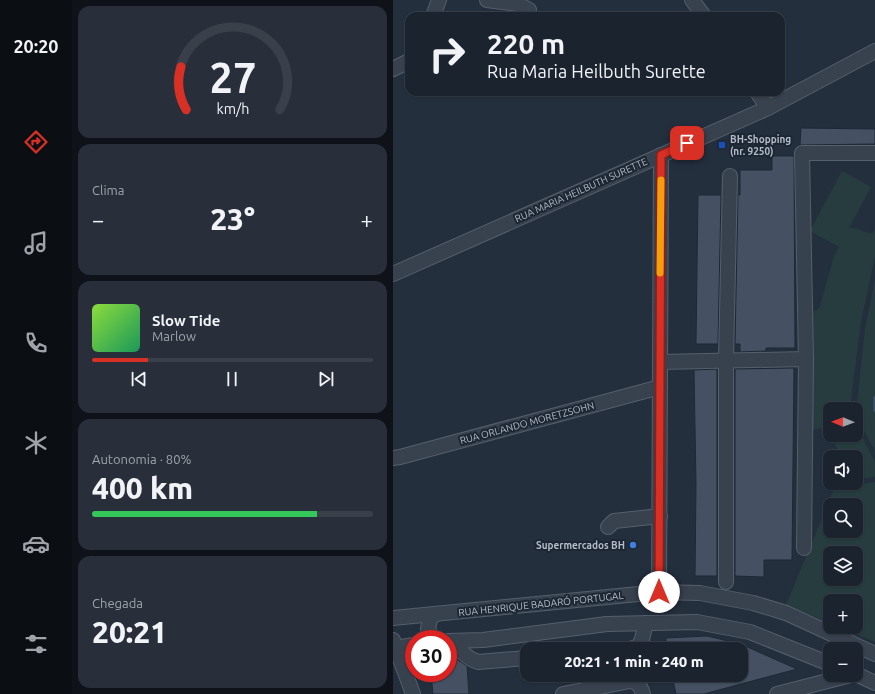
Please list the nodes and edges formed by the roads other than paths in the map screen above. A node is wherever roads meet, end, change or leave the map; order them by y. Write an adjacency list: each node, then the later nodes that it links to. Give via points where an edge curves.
1 (439, 0): 4 (street)
2 (487, 0): 5 (street, via 518,4)
3 (692, 0): 6 (street)
4 (434, 12)
5 (529, 12)
6 (701, 12)
7 (875, 51): 11 (street, RUA MARIA HEILBUTH SURETTE)
8 (405, 63): 9 (street)
9 (393, 70)
10 (760, 96): 11 (street)
11 (768, 108): 13 (street, RUA MARIA HEILBUTH SURETTE)
12 (875, 154): 16 (street, via 802,153)
13 (661, 155): 15 (street, RUA MARIA HEILBUTH SURETTE); 18 (street)
14 (731, 176): 17 (street)
15 (393, 274)
16 (806, 359): 17 (street); 23 (street)
17 (726, 360): 18 (street); 24 (street)
18 (660, 362): 19 (street)
19 (660, 387): 20 (street, RUA ORLANDO MORETZSOHN); 21 (street)
20 (393, 458)
21 (660, 516): 22 (street, via 614,521); 25 (street)
22 (608, 527)
23 (804, 548)
24 (726, 582)
25 (659, 592): 26 (street, RUA HENRIQUE BADARÓ PORTUGAL); 35 (street, RUA HENRIQUE BADARÓ PORTUGAL, via 700,593 786,613)
26 (435, 614): 27 (street, RUA HENRIQUE BADARÓ PORTUGAL); 29 (street, via 430,620)
27 (393, 618)
28 (646, 623): 30 (street, via 607,624 483,640); 31 (street); 37 (street, via 697,622 750,632)
29 (428, 630)
30 (457, 641)
31 (641, 642)
32 (394, 644): 33 (street); 41 (street)
33 (405, 645)
34 (457, 648): 36 (street, via 478,662)
35 (875, 654)
36 (520, 659)
37 (823, 661)
38 (863, 677): 40 (street)
39 (824, 682): 44 (street)
40 (875, 683)
41 (413, 694)
42 (563, 694): 43 (street, via 630,681 637,682)
43 (643, 694)
44 (777, 694)

